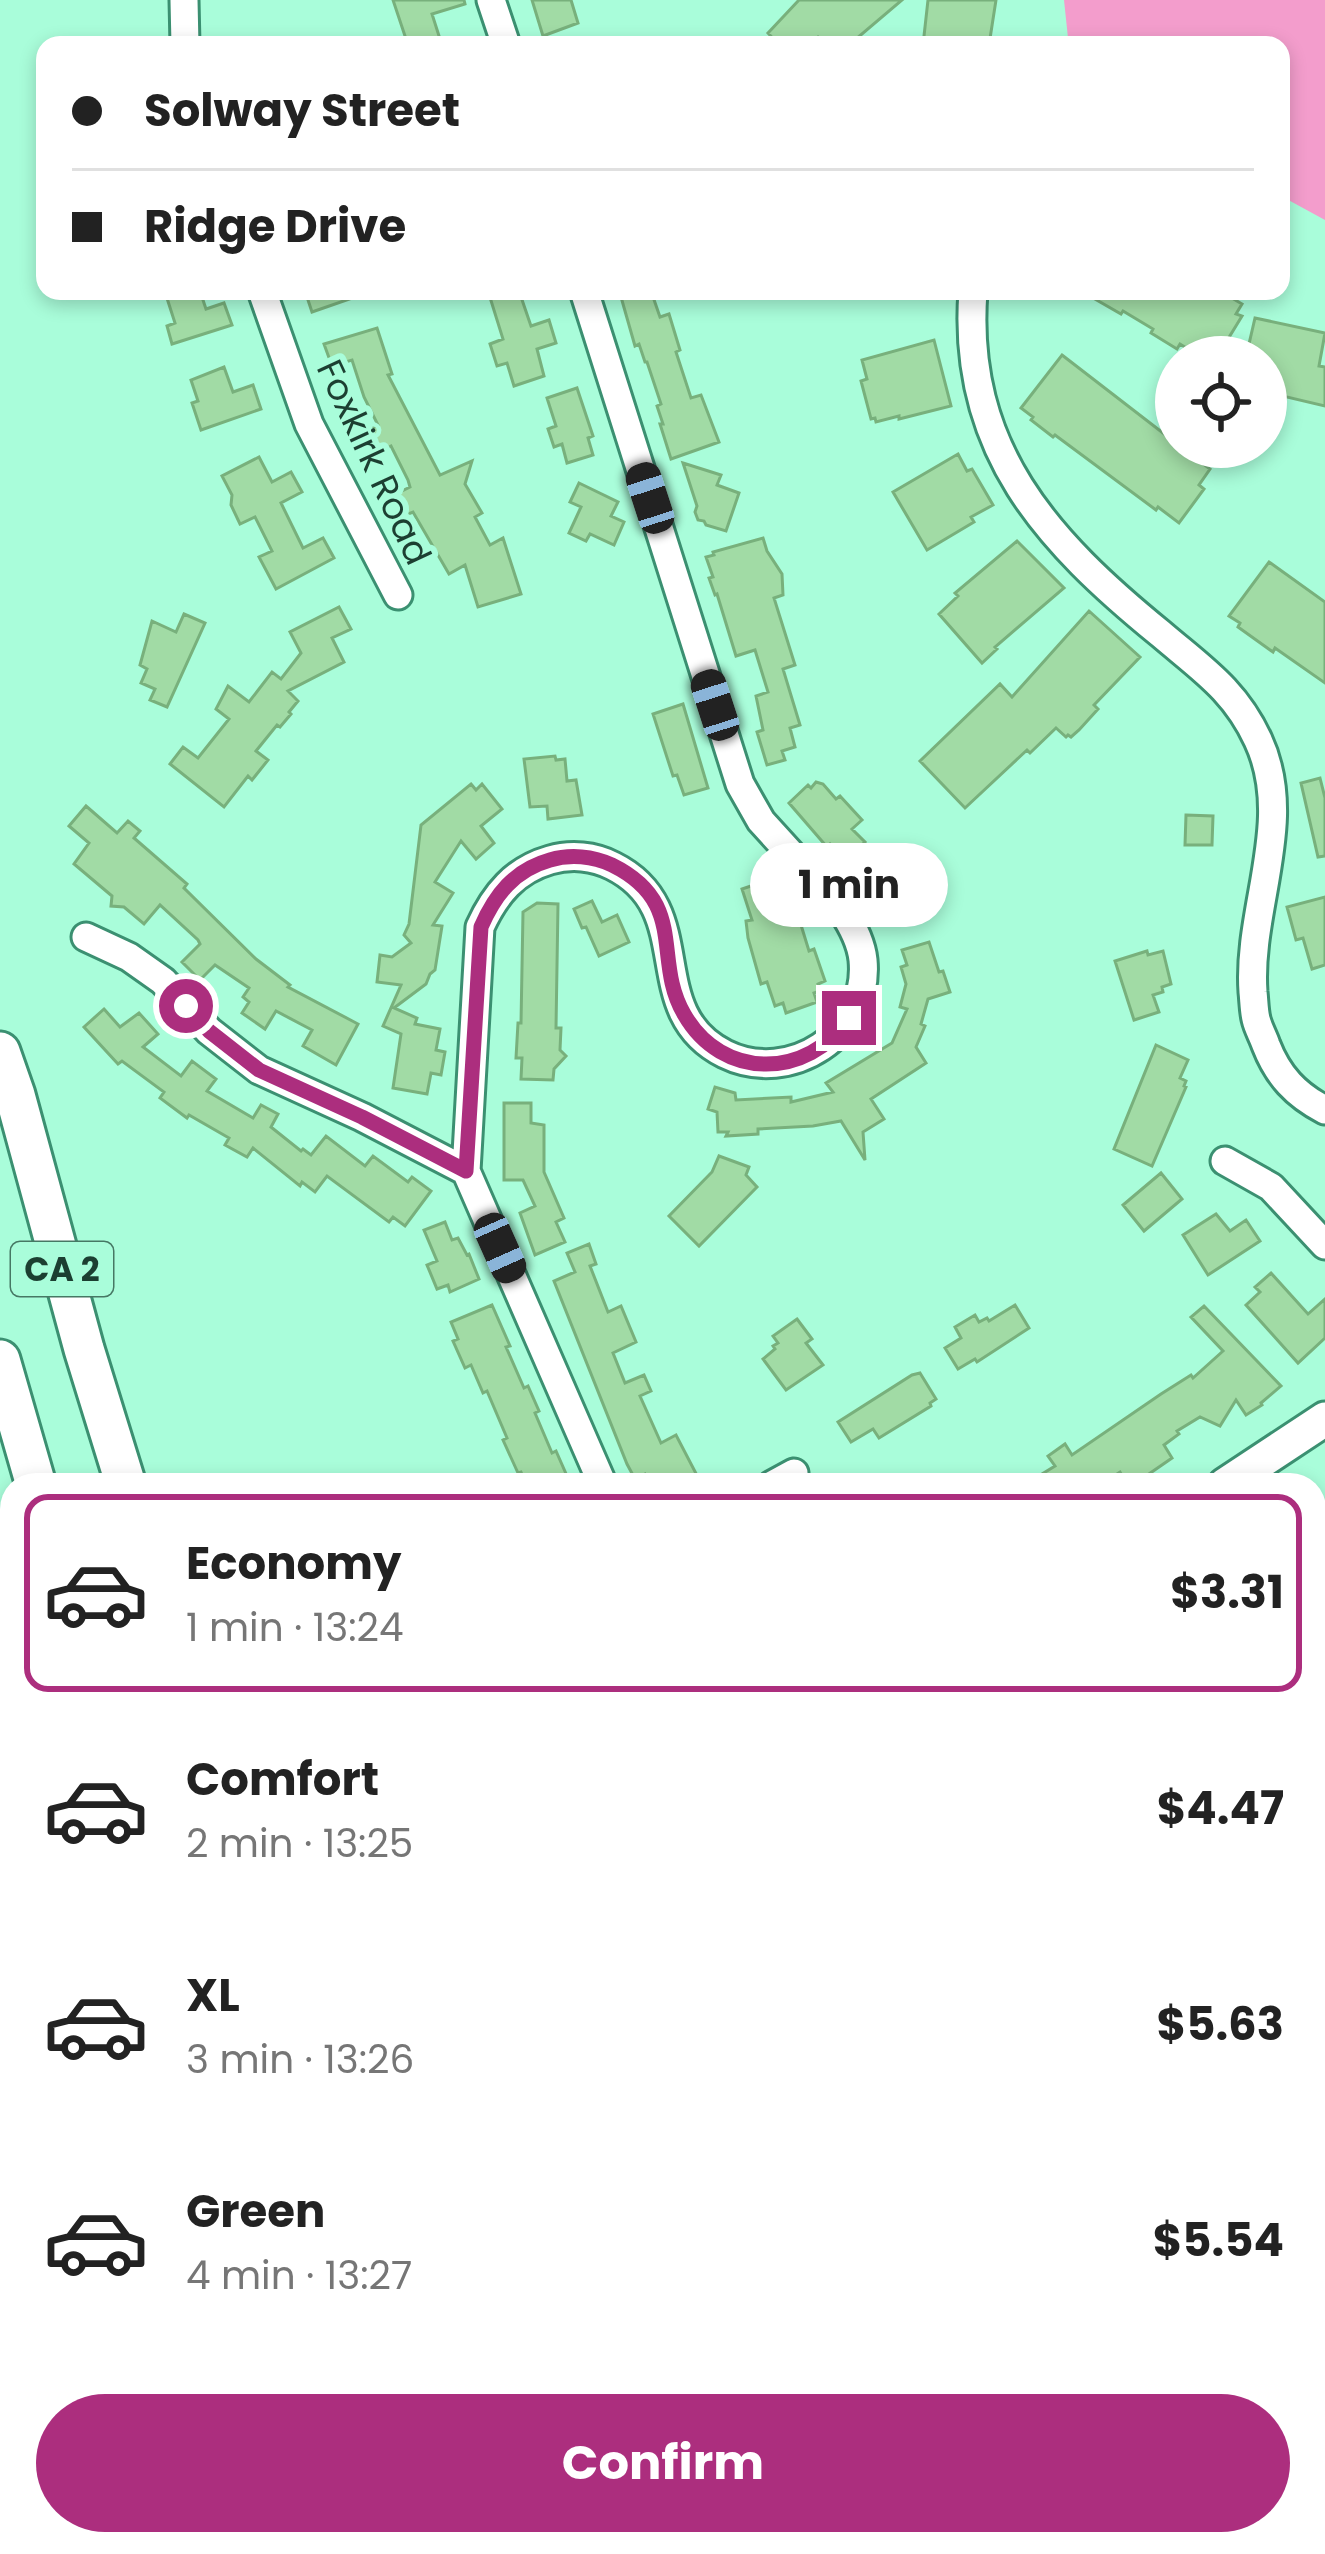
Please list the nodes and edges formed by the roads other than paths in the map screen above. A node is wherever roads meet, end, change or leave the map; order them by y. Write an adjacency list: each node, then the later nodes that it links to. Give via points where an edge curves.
1 (184, 0): 3 (street)
2 (491, 0): 4 (street)
3 (185, 36)
4 (503, 36)
5 (265, 300): 8 (street, Foxkirk Road, via 309,424)
6 (587, 300): 13 (street, via 733,767 761,820 851,924 863,980 849,1018 822,1048 787,1063 744,1062 707,1042 683,1013 662,916 640,885 602,860 538,863 504,886 481,927)
7 (973, 300): 11 (street, via 984,412 1023,495 1098,581 1217,680 1259,743 1274,822 1253,940 1255,1017 1290,1088)
8 (398, 595)
9 (86, 937): 13 (street, via 163,981 259,1070)
10 (0, 1052): 18 (highway, CA 2)
11 (1325, 1110)
12 (1225, 1161): 14 (street, via 1271,1187)
13 (466, 1171): 19 (street)
14 (1325, 1246)
15 (0, 1360): 17 (highway)
16 (1325, 1419): 20 (main road)
17 (32, 1473)
18 (122, 1473)
19 (598, 1473)
20 (1243, 1473)

